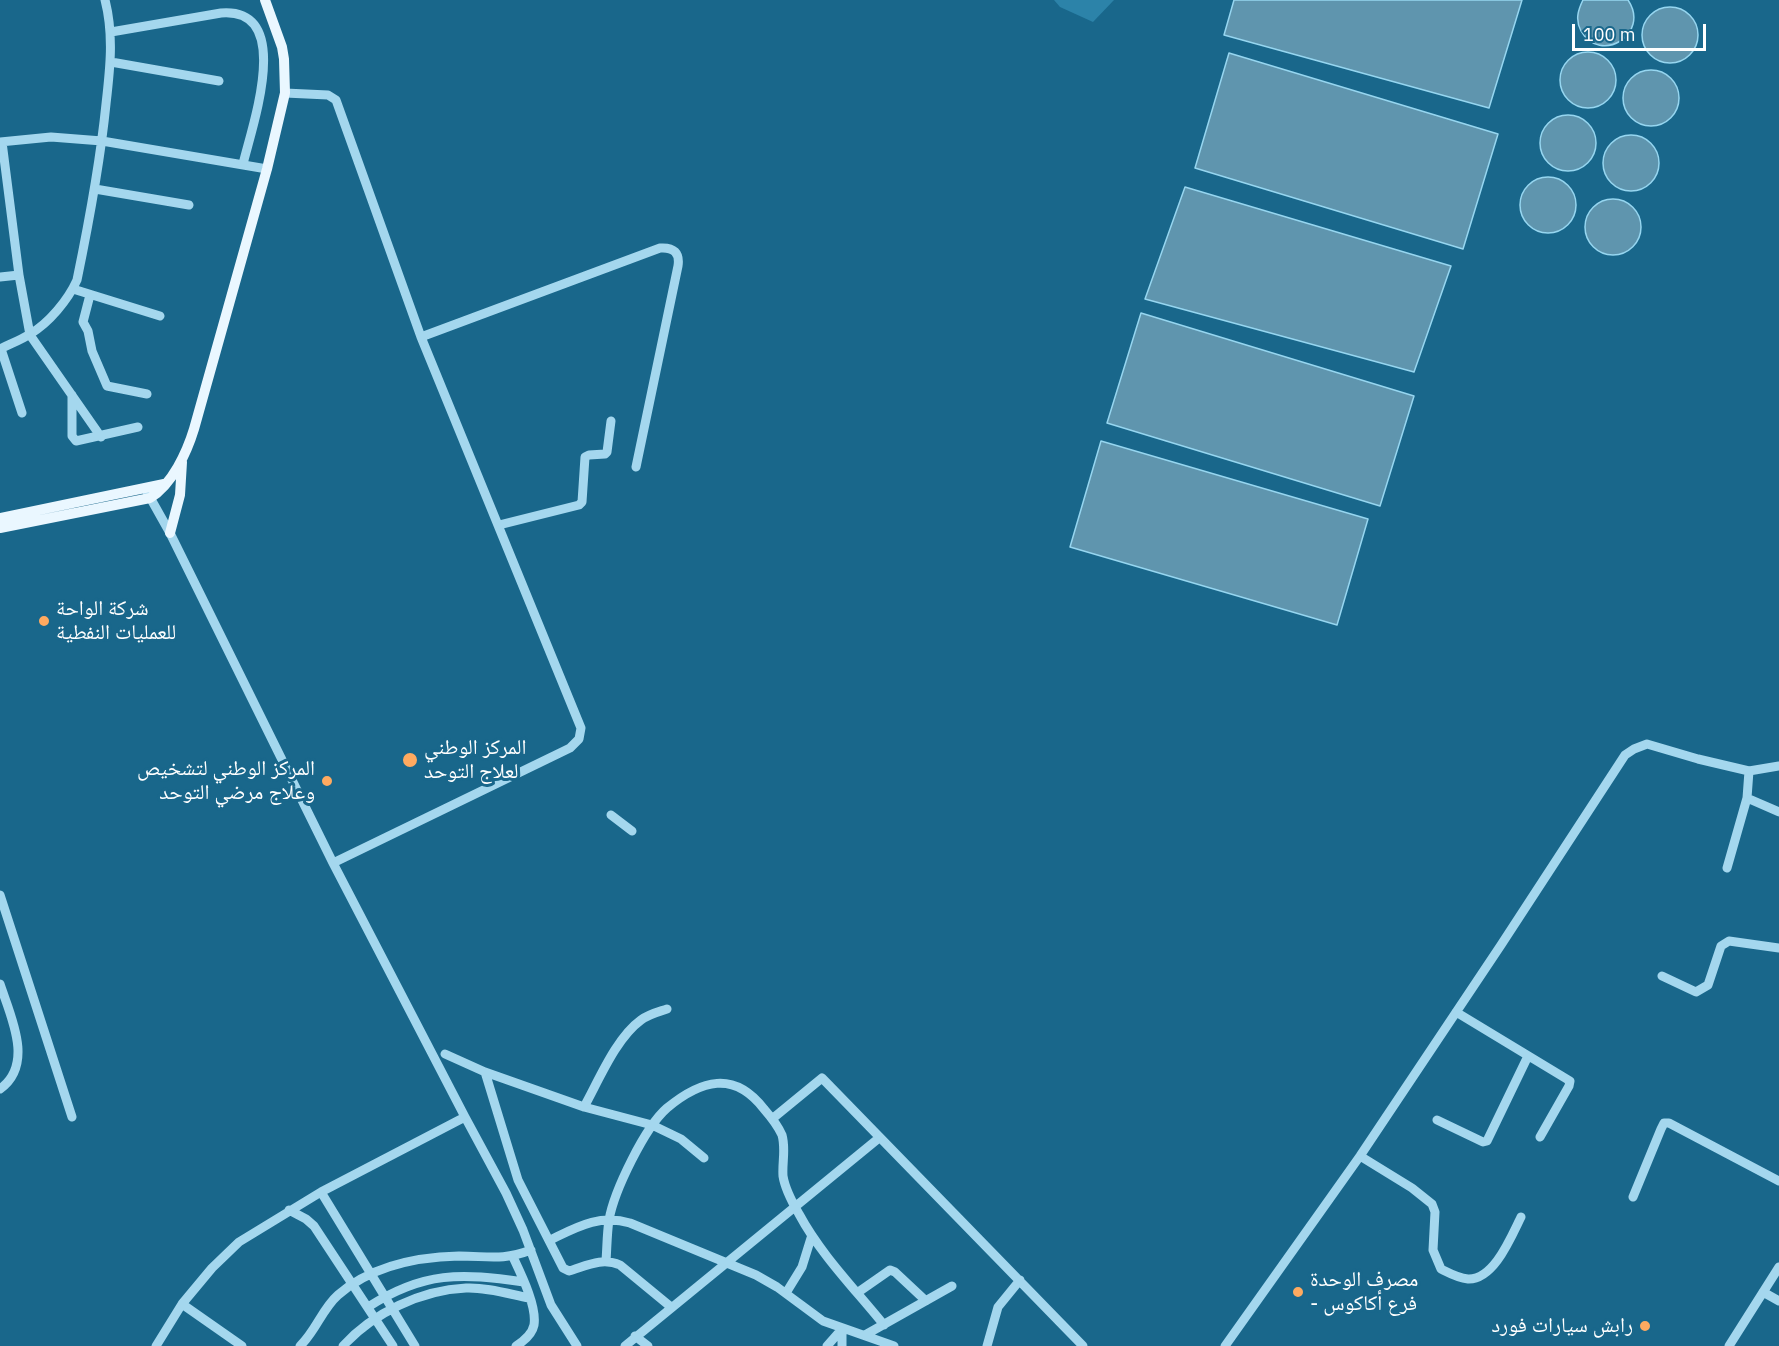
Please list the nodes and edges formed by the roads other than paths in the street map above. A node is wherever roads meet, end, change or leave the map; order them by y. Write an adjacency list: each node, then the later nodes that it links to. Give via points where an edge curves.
1 (105, 0): 3 (street)
2 (265, 0): 6 (main road, via 284,59)
3 (111, 32): 4 (street); 9 (street, via 232,12 251,21 261,39 265,64)
4 (111, 62): 5 (street); 7 (street)
5 (219, 81)
6 (285, 93): 10 (main road); 19 (street, via 328,95 336,100)
7 (102, 141): 8 (street, via 51,137); 9 (street); 11 (street)
8 (1, 142): 13 (street)
9 (243, 164): 10 (street)
10 (267, 169): 27 (main road)
11 (96, 189): 12 (street); 15 (street)
12 (189, 205)
13 (19, 274): 14 (street); 18 (street)
14 (0, 276)
15 (73, 289): 16 (street); 18 (street)
16 (90, 295): 17 (street); 21 (street, via 83,322 107,386)
17 (160, 316)
18 (30, 335): 20 (street); 22 (street)
19 (421, 337): 28 (street, via 660,248 675,251 678,266); 31 (street)
20 (0, 349): 23 (street)
21 (147, 394)
22 (72, 395): 26 (street); 26 (street, via 73,439 79,442)
23 (22, 413)
24 (611, 421): 31 (street, via 607,452 585,457 579,505)
25 (138, 427): 26 (street)
26 (101, 437)
27 (182, 462): 29 (main road, via 164,484); 33 (main road, via 180,495)
28 (636, 467)
29 (148, 494): 30 (main road); 32 (main road); 33 (street)
30 (0, 518)
31 (499, 525): 40 (street, via 579,722 579,739 570,748)
32 (0, 528)
33 (170, 533): 40 (street)
34 (1779, 766): 35 (street)
35 (1749, 771): 36 (street); 47 (street, via 1647,744 1625,755)
36 (1747, 798): 37 (street); 41 (street)
37 (1779, 812)
38 (611, 815): 39 (street)
39 (632, 831)
40 (333, 862): 54 (street)
41 (1727, 868)
42 (0, 896): 53 (street)
43 (1779, 948): 44 (street, via 1728,940 1721,946 1708,985 1696,992)
44 (1662, 976)
45 (0, 984): 51 (street, via 19,1056 10,1078)
46 (667, 1009): 52 (street, via 640,1021 626,1036)
47 (1456, 1012): 49 (street); 60 (street)
48 (445, 1054): 50 (street)
49 (1528, 1056): 56 (street, via 1486,1141); 58 (street, via 1570,1081)
50 (485, 1072): 52 (street); 70 (street, via 518,1180)
51 (0, 1089)
52 (584, 1107): 57 (street)
53 (72, 1117)
54 (465, 1118): 63 (street); 71 (street)
55 (772, 1119): 57 (street, via 745,1090 733,1084 716,1083 696,1088 676,1101); 59 (street, via 822,1078); 65 (street, via 783,1138 783,1176)
56 (1437, 1120)
57 (652, 1125): 61 (street, via 681,1139); 68 (street, via 628,1170)
58 (1540, 1137)
59 (879, 1138): 65 (street); 78 (street)
60 (1360, 1156): 67 (street, via 1432,1204 1436,1212 1432,1250 1441,1269 1457,1277 1468,1279 1485,1273 1501,1255); 116 (street)
61 (704, 1158)
62 (1779, 1181): 64 (street, via 1669,1123 1661,1129)
63 (321, 1192): 66 (street); 76 (street)
64 (1633, 1197)
65 (795, 1206): 69 (street); 74 (street)
66 (289, 1210): 80 (street, via 314,1226); 90 (street, via 224,1255)
67 (1521, 1217)
68 (609, 1219): 70 (street, via 584,1224); 73 (street); 74 (street, via 630,1223)
69 (811, 1238): 84 (street, via 802,1267); 85 (street)
70 (550, 1240): 73 (street, via 565,1270)
71 (531, 1250): 72 (street); 108 (street, via 551,1305)
72 (513, 1257): 76 (street, via 421,1260); 79 (street)
73 (606, 1261): 92 (street, via 620,1265)
74 (727, 1262): 84 (street); 92 (street)
75 (1779, 1267): 83 (street)
76 (370, 1273): 80 (street); 86 (street)
77 (479, 1275): 79 (street); 82 (street); 86 (street, via 438,1277)
78 (1020, 1280): 114 (street, via 998,1307); 115 (street)
79 (524, 1282): 87 (street)
80 (353, 1284): 91 (street); 99 (street, via 337,1295)
81 (952, 1286): 88 (street)
82 (478, 1288): 87 (street); 93 (street, via 432,1293)
83 (1763, 1292): 89 (street); 117 (street)
84 (786, 1293): 96 (street, via 810,1313)
85 (857, 1293): 88 (street, via 890,1270); 95 (street)
86 (385, 1296): 91 (street); 93 (street)
87 (529, 1298): 107 (street, via 534,1325 526,1339)
88 (926, 1301): 95 (street)
89 (1779, 1301)
90 (182, 1304): 100 (street); 101 (street)
91 (368, 1307): 94 (street)
92 (671, 1307): 98 (street)
93 (393, 1309): 94 (street); 106 (street)
94 (376, 1319): 104 (street); 105 (street)
95 (884, 1325): 97 (street)
96 (842, 1329): 97 (street); 111 (street); 112 (street)
97 (865, 1335): 113 (street)
98 (635, 1336): 109 (street); 110 (street)
99 (308, 1338): 102 (street); 103 (street)
100 (156, 1346)
101 (242, 1346)
102 (300, 1346)
103 (315, 1346)
104 (343, 1346)
105 (393, 1346)
106 (414, 1346)
107 (516, 1346)
108 (577, 1346)
109 (624, 1346)
110 (648, 1346)
111 (827, 1346)
112 (842, 1346)
113 (894, 1346)
114 (987, 1346)
115 (1083, 1346)
116 (1225, 1346)
117 (1729, 1346)

